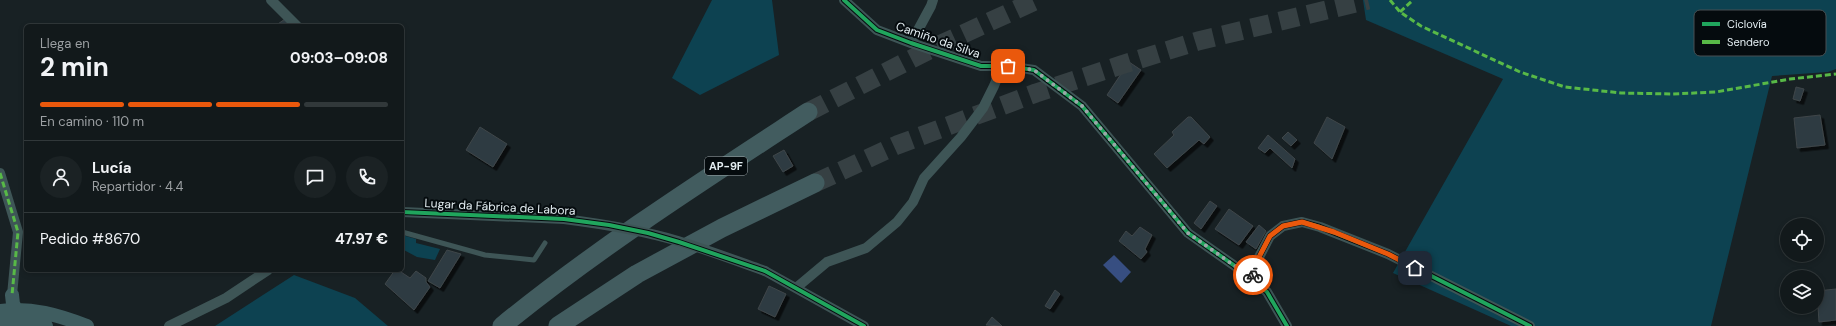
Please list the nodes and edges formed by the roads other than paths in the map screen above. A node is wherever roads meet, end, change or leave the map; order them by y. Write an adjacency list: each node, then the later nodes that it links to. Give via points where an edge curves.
1 (270, 0): 4 (street)
2 (844, 0): 5 (street, Camiño da Silva, via 877,30)
3 (933, 0): 5 (street)
4 (295, 24)
5 (911, 43): 6 (street, Camiño da Silva, via 981,66)
6 (1002, 66): 16 (street, Camiño da Silva, via 1034,70 1082,106 1188,233); 17 (street, via 983,108 924,178 913,202 897,222 866,248 827,262)
7 (808, 112): 13 (highway, AP-9F)
8 (0, 173): 18 (street, via 18,232)
9 (815, 183): 15 (highway, via 722,228)
10 (404, 212): 17 (street, Lugar da Fábrica de Labora, bridge, via 564,219 609,225 679,242 765,271)
11 (404, 233): 12 (lane, via 485,255 534,260)
12 (545, 243)
13 (599, 252): 24 (highway); 25 (highway, AP-9F)
14 (265, 272): 23 (street, via 226,298)
15 (637, 274): 26 (highway); 27 (highway)
16 (1252, 278): 29 (street, Camiño da Silva, via 1267,292); 30 (street, via 1270,236 1283,226 1302,222 1388,254)
17 (796, 288): 28 (street, Lugar da Fábrica de Labora)
18 (12, 295): 19 (main road, via 13,304)
19 (9, 317): 20 (main road); 21 (main road, via 53,318); 22 (main road, via 46,312)
20 (46, 326)
21 (73, 326)
22 (87, 326)
23 (169, 326)
24 (491, 326)
25 (502, 326)
26 (558, 326)
27 (569, 326)
28 (864, 326)
29 (1287, 326)
30 (1530, 326)

